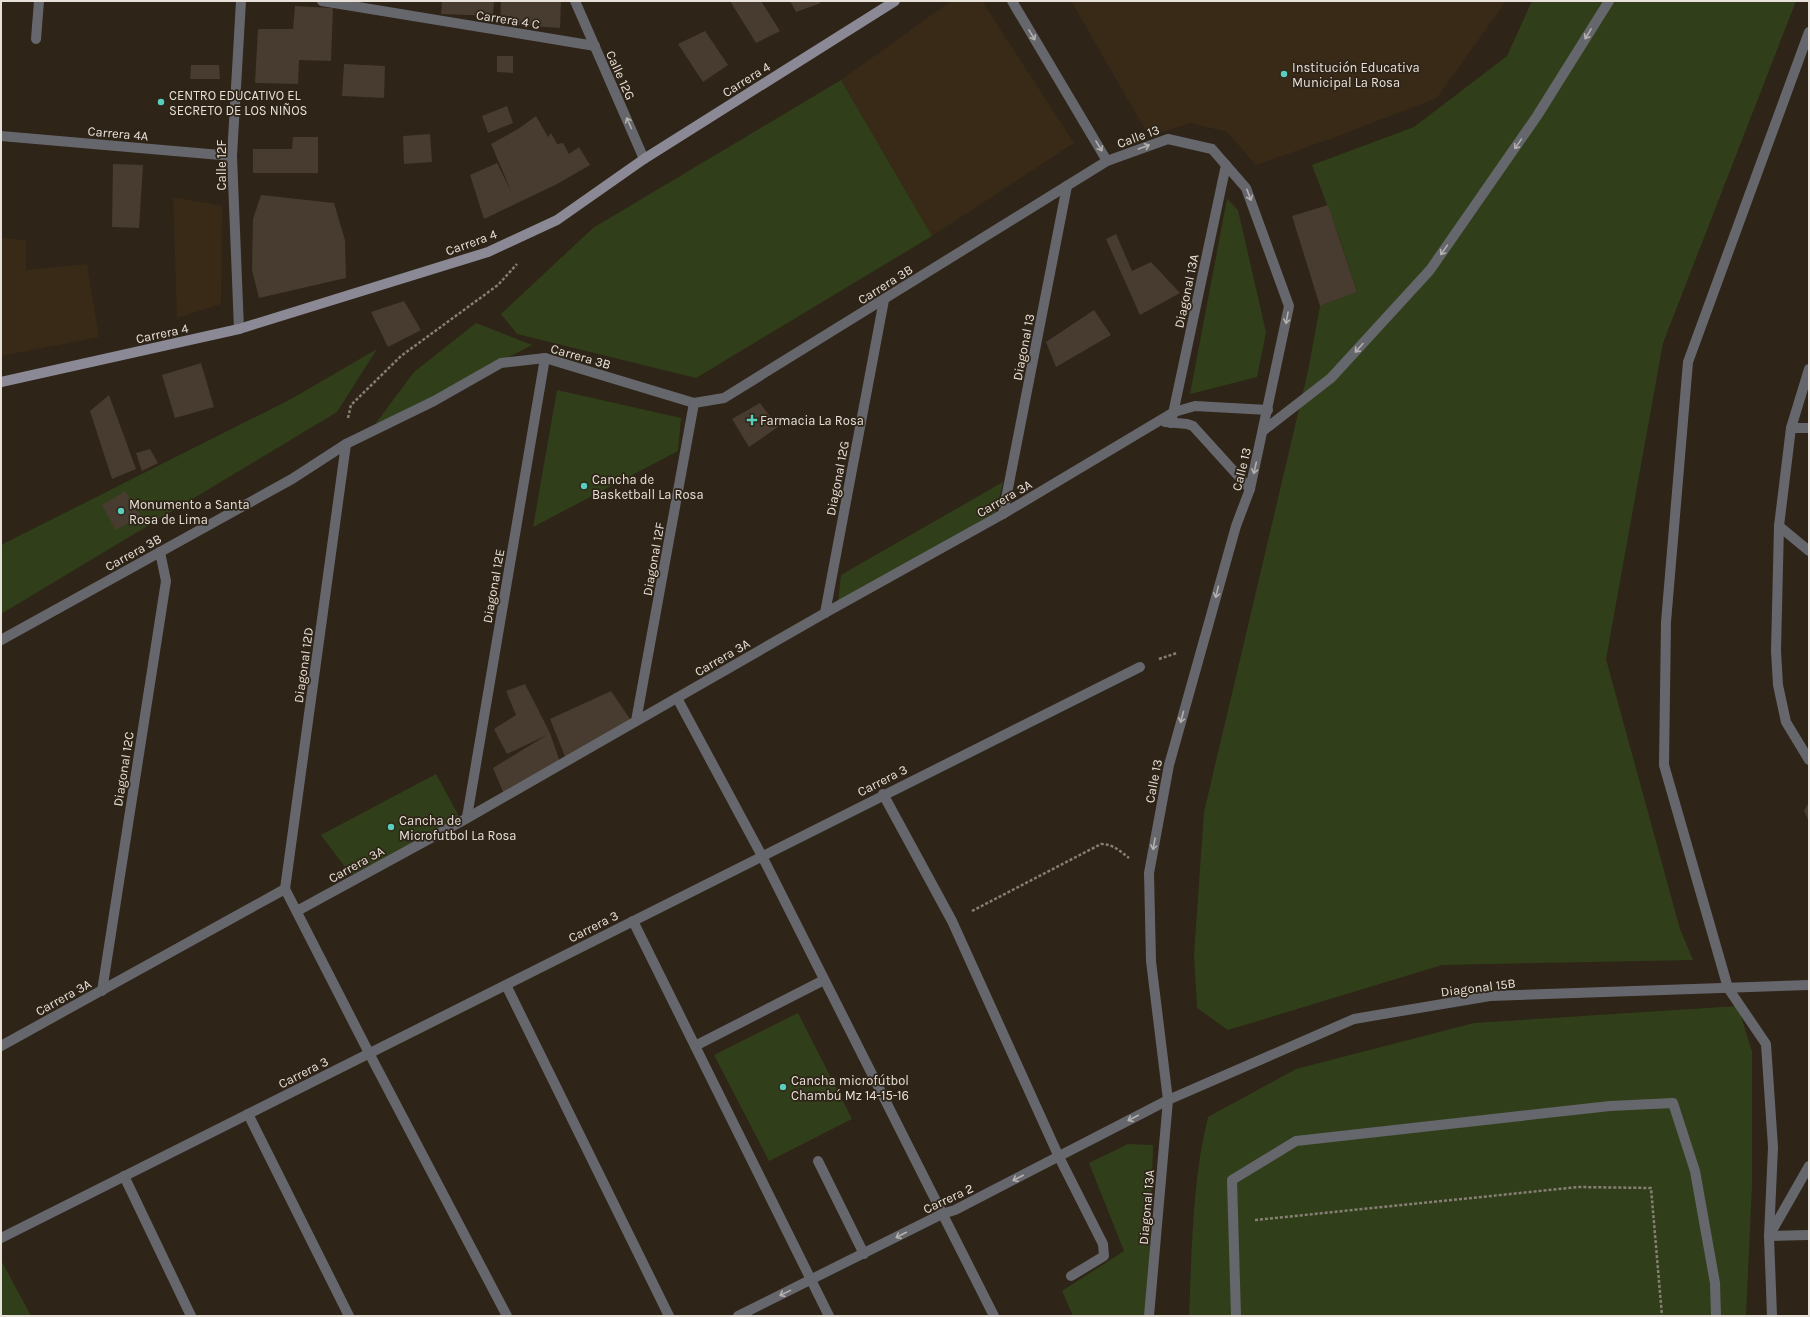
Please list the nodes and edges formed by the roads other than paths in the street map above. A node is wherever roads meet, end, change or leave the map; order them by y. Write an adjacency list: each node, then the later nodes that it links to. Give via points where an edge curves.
1 (39, 1): 9 (street)
2 (241, 1): 12 (street, Calle 12F)
3 (322, 1): 10 (street, Carrera 4 C)
4 (575, 1): 10 (street, Calle 12G)
5 (895, 1): 13 (street, Carrera 4)
6 (1012, 1): 14 (street, Calle 13, one-way to 14)
7 (1609, 1): 29 (street, one-way to 29, via 1537,116 1430,270 1332,378)
8 (1809, 32): 51 (street, via 1688,362 1667,614 1664,765)
9 (36, 39)
10 (595, 46): 13 (street, Calle 12G, one-way to 10)
11 (1, 136): 12 (street, Carrera 4A)
12 (232, 156): 18 (street, Calle 12F)
13 (644, 159): 18 (street, Carrera 4, via 557,220 488,252)
14 (1108, 161): 15 (street, Calle 13, one-way to 15, via 1168,138 1212,149); 16 (street, Carrera 3B)
15 (1226, 166): 23 (street, Calle 13, one-way to 23, via 1246,188 1289,306); 24 (street, Diagonal 13A)
16 (1067, 186): 17 (street, Carrera 3B); 32 (street, Diagonal 13)
17 (884, 300): 22 (street, Carrera 3B, via 724,398); 36 (street, Diagonal 12G)
18 (239, 329): 21 (street, Carrera 4)
19 (545, 358): 22 (street, Carrera 3B); 30 (street, Carrera 3B, via 501,363 434,401); 43 (street, Diagonal 12E)
20 (1809, 369): 27 (street)
21 (1, 382)
22 (694, 402): 40 (street, Diagonal 12F)
23 (1268, 410): 24 (street, Carrera 3A, via 1195,406); 29 (street, Calle 13)
24 (1174, 412): 25 (street, Carrera 3A); 26 (street, Diagonal 13A)
25 (1157, 422): 26 (street); 32 (street, Carrera 3A)
26 (1171, 422): 31 (street, via 1193,426)
27 (1791, 428): 28 (street); 33 (street)
28 (1809, 428)
29 (1264, 430): 31 (street, Calle 13, one-way to 31)
30 (346, 444): 35 (street, Carrera 3B, via 292,479); 45 (street, Diagonal 12D)
31 (1250, 489): 56 (street, Calle 13, one-way to 56, via 1236,526 1169,765 1149,872 1151,961)
32 (1003, 514): 36 (street, Carrera 3A)
33 (1779, 526): 34 (street); 41 (street, via 1776,651 1778,685 1786,722)
34 (1809, 551)
35 (160, 552): 37 (street, Carrera 3B); 52 (street, Diagonal 12C, via 166,581)
36 (825, 613): 39 (street, Carrera 3A)
37 (1, 640)
38 (1140, 667): 42 (street, Carrera 3)
39 (677, 698): 40 (street, Carrera 3A); 44 (street)
40 (636, 721): 43 (street, Carrera 3A)
41 (1809, 760)
42 (883, 794): 44 (street, Carrera 3); 58 (street, via 952,921)
43 (467, 817): 46 (street, Carrera 3A)
44 (762, 856): 47 (street, Carrera 3); 48 (street)
45 (285, 889): 46 (street); 52 (street, Carrera 3A)
46 (297, 911): 55 (street)
47 (633, 921): 49 (street, Carrera 3); 54 (street)
48 (824, 980): 54 (street); 62 (street)
49 (506, 984): 55 (street, Carrera 3); 72 (street)
50 (1809, 985): 51 (street, Diagonal 15B)
51 (1728, 988): 56 (street, Diagonal 15B, via 1490,996 1354,1019); 64 (street, via 1766,1044 1773,1147)
52 (102, 991): 53 (street, Carrera 3A)
53 (1, 1046)
54 (695, 1046): 68 (street)
55 (369, 1053): 57 (street, Carrera 3); 71 (street)
56 (1168, 1100): 58 (street, Carrera 2, one-way to 58); 76 (street, Diagonal 13A)
57 (248, 1114): 61 (street, Carrera 3); 70 (street)
58 (1059, 1157): 62 (street, Carrera 2, one-way to 62, via 955,1210); 67 (street, via 1105,1252 1104,1256)
59 (818, 1161): 66 (street)
60 (1809, 1166): 64 (street)
61 (124, 1176): 65 (street, Carrera 3); 69 (street)
62 (942, 1214): 66 (street, Carrera 2, one-way to 66); 75 (street)
63 (1809, 1235): 64 (street)
64 (1769, 1236): 79 (street)
65 (1, 1238)
66 (864, 1254): 68 (street, Carrera 2)
67 (1071, 1276)
68 (811, 1280): 73 (street, Carrera 2, one-way to 73); 74 (street)
69 (192, 1316)
70 (349, 1316)
71 (507, 1316)
72 (668, 1316)
73 (738, 1316)
74 (829, 1316)
75 (994, 1316)
76 (1149, 1316)
77 (1236, 1316): 78 (street, via 1232,1180 1296,1141 1610,1106 1673,1103 1695,1171 1715,1283)
78 (1716, 1316)
79 (1772, 1316)

